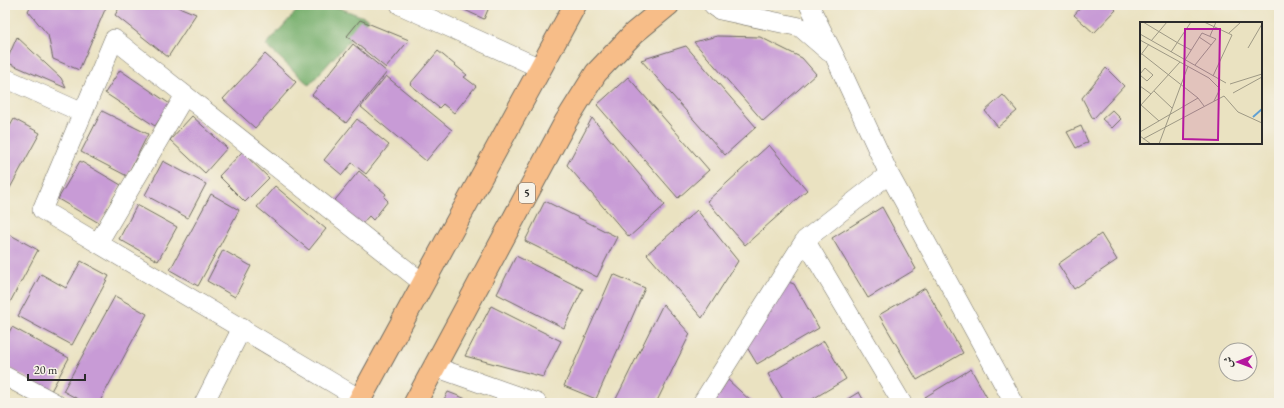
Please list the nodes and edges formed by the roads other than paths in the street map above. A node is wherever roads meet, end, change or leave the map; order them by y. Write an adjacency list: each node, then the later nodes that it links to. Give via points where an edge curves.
1 (400, 5): 7 (street)
2 (575, 5): 7 (main road)
3 (668, 5): 16 (main road, 5, via 634,33 596,73 566,121)
4 (713, 5): 6 (street, via 720,10 800,27)
5 (809, 5): 6 (street)
6 (835, 57): 11 (street)
7 (540, 68): 14 (main road)
8 (5, 78): 10 (street)
9 (185, 95): 10 (street, via 114,39); 13 (street); 14 (street)
10 (83, 113): 13 (street, via 42,210)
11 (889, 174): 12 (street); 25 (street)
12 (805, 240): 23 (street); 24 (street)
13 (98, 243): 15 (street)
14 (423, 283): 18 (main road)
15 (242, 328): 18 (street); 20 (street)
16 (435, 367): 21 (main road, 5); 22 (street)
17 (5, 376): 19 (street)
18 (359, 401)
19 (55, 403)
20 (204, 403)
21 (415, 403)
22 (537, 403)
23 (702, 403)
24 (902, 403)
25 (1014, 403)

